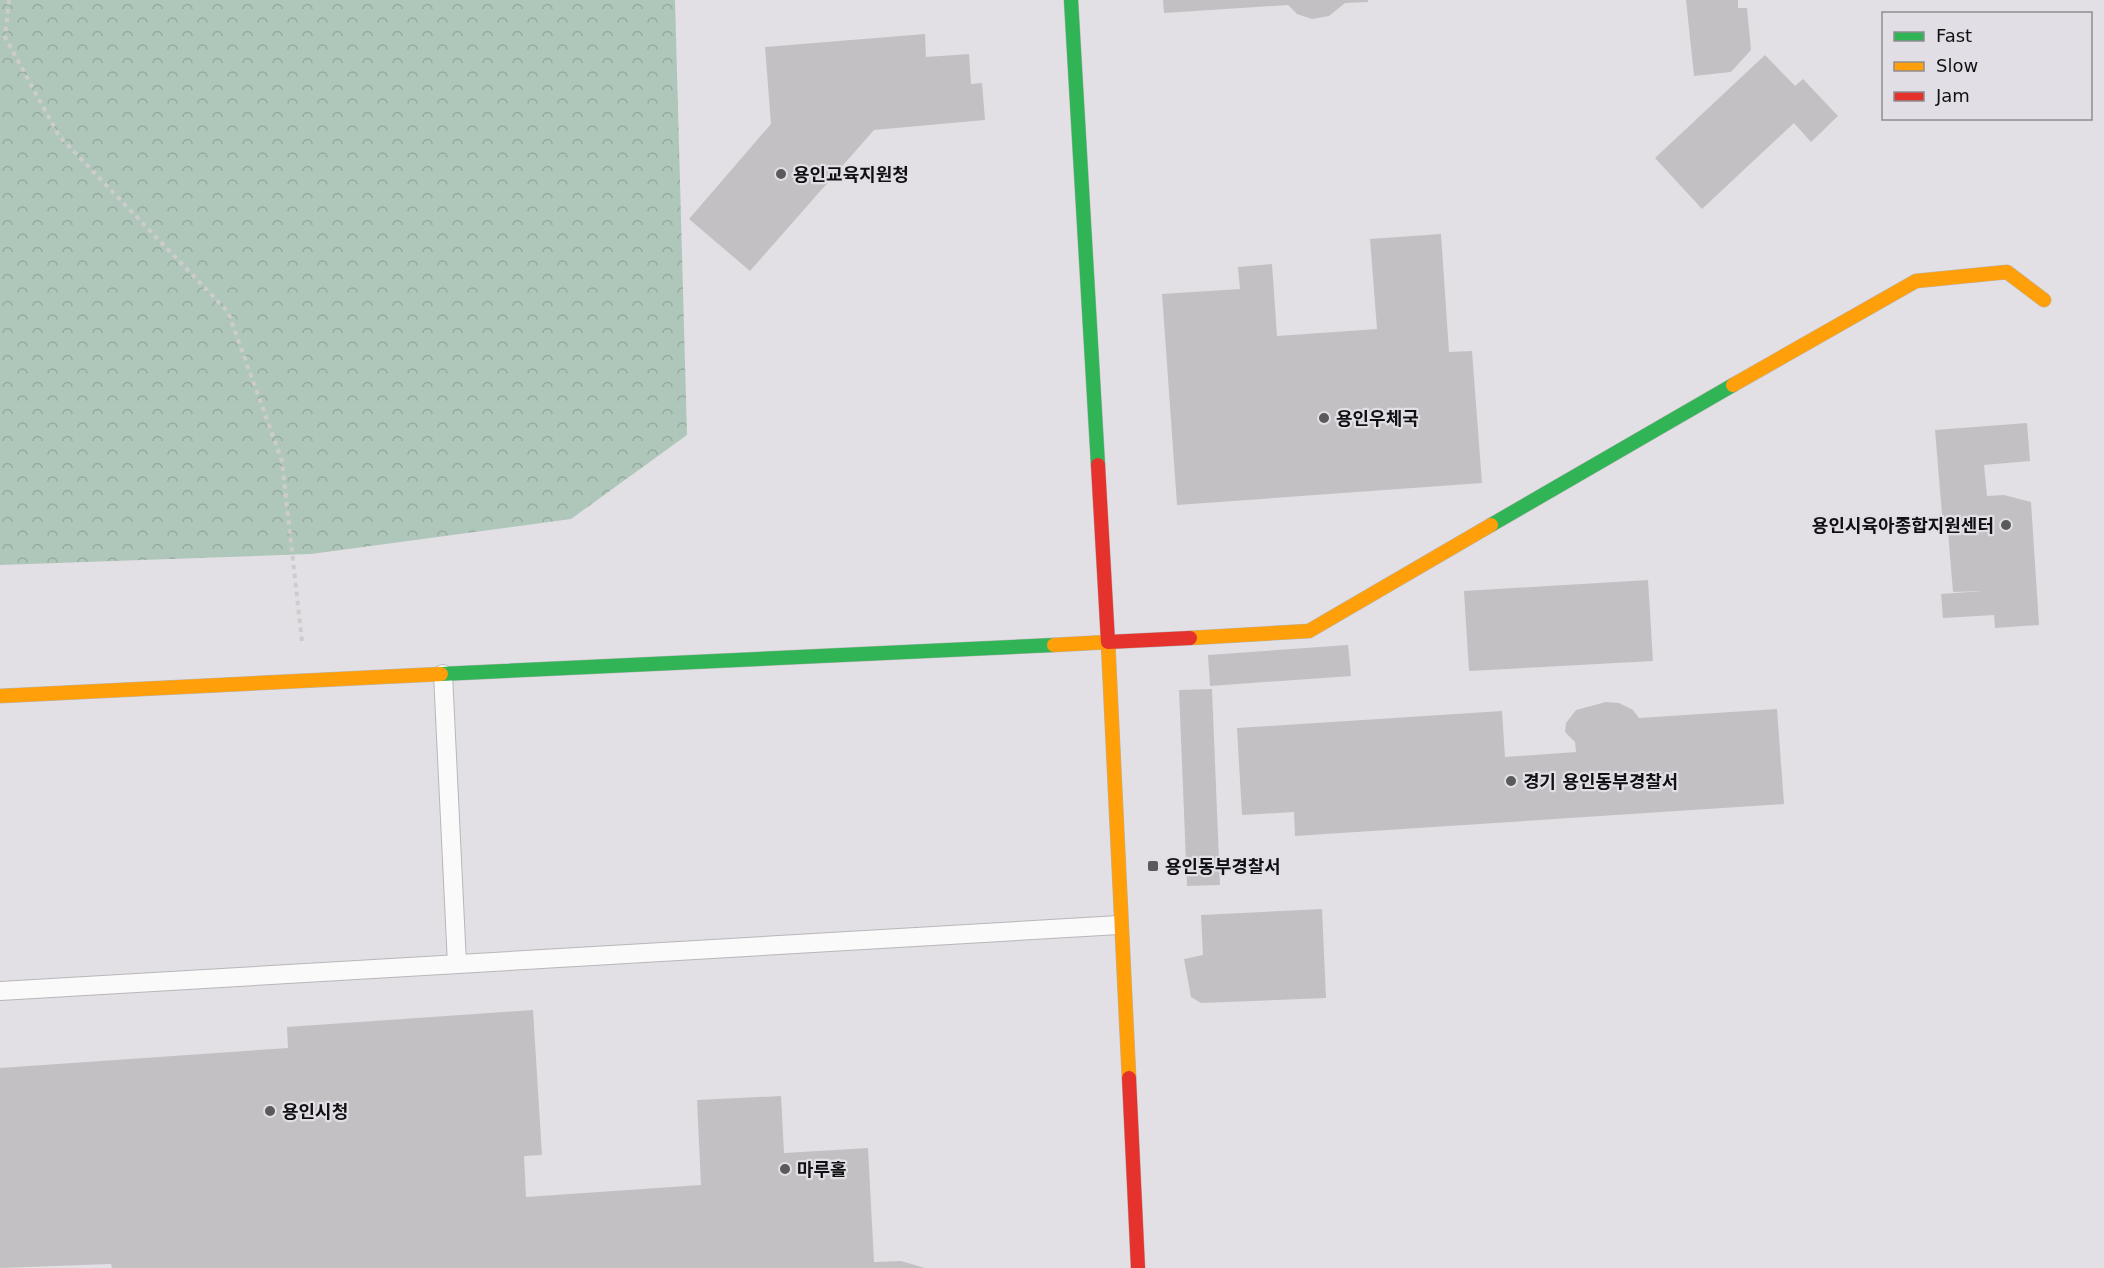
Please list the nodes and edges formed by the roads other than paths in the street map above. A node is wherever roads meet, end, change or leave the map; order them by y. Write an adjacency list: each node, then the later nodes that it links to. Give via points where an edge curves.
1 (1071, 0): 3 (street)
2 (2044, 300): 3 (street, via 2007,272 1916,281 1309,631)
3 (1108, 642): 4 (street); 6 (street)
4 (444, 674): 5 (street); 7 (lane)
5 (0, 696)
6 (1119, 926): 7 (lane); 9 (street)
7 (457, 964): 8 (lane)
8 (0, 992)
9 (1138, 1268)

